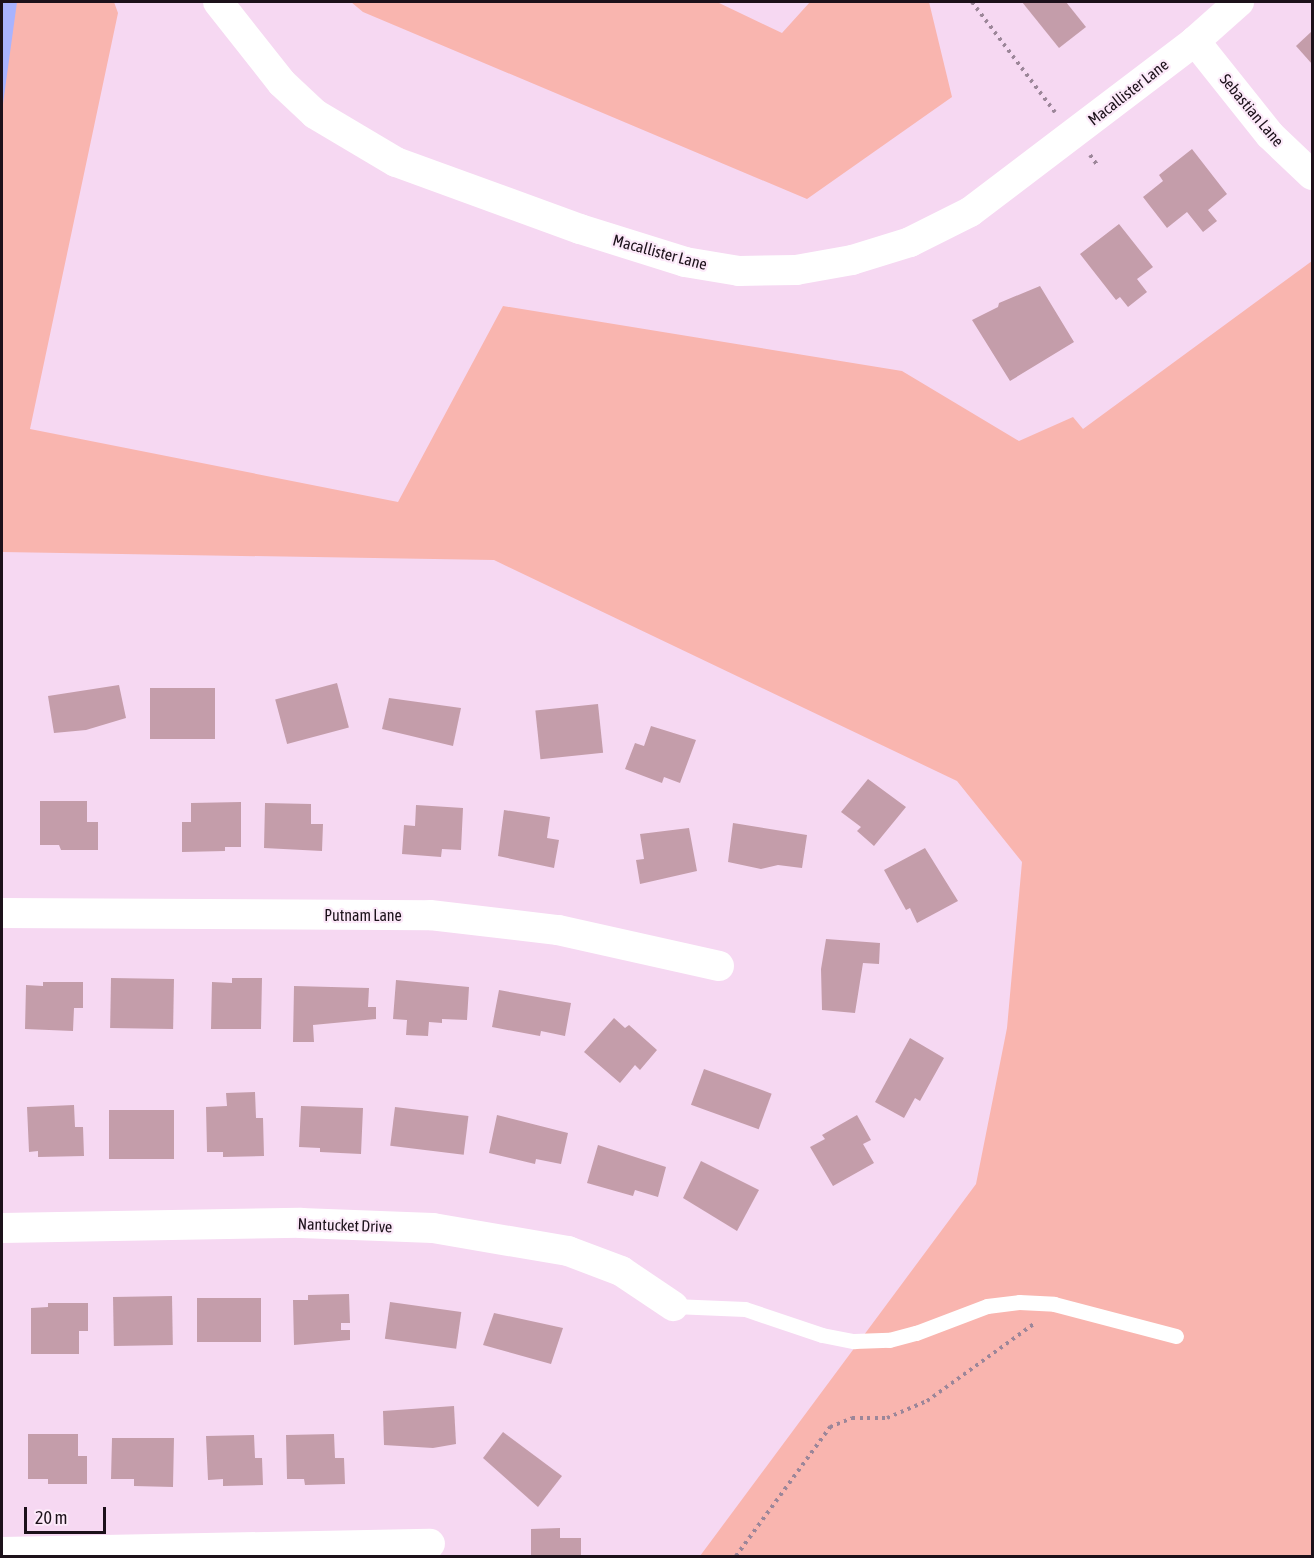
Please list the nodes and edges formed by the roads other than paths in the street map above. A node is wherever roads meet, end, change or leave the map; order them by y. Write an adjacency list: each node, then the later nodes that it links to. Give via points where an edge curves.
1 (218, 2): 3 (street, Macallister Lane, via 282,83 315,114 396,162 580,229 685,262 739,271 796,270 852,260 910,242 970,213)
2 (1239, 2): 3 (street, Macallister Lane)
3 (1195, 41): 4 (street, Sebastian Lane, via 1270,135)
4 (1312, 175)
5 (2, 913): 6 (street, Putnam Lane, via 430,915 558,930)
6 (719, 966)
7 (2, 1228): 8 (street, Nantucket Drive, via 301,1223 433,1228 568,1251 621,1271)
8 (673, 1306): 9 (lane, via 745,1309 822,1335 854,1341 889,1340 916,1333 987,1306 1019,1302 1054,1304)
9 (1176, 1336)
10 (430, 1544): 11 (street)
11 (2, 1552)

